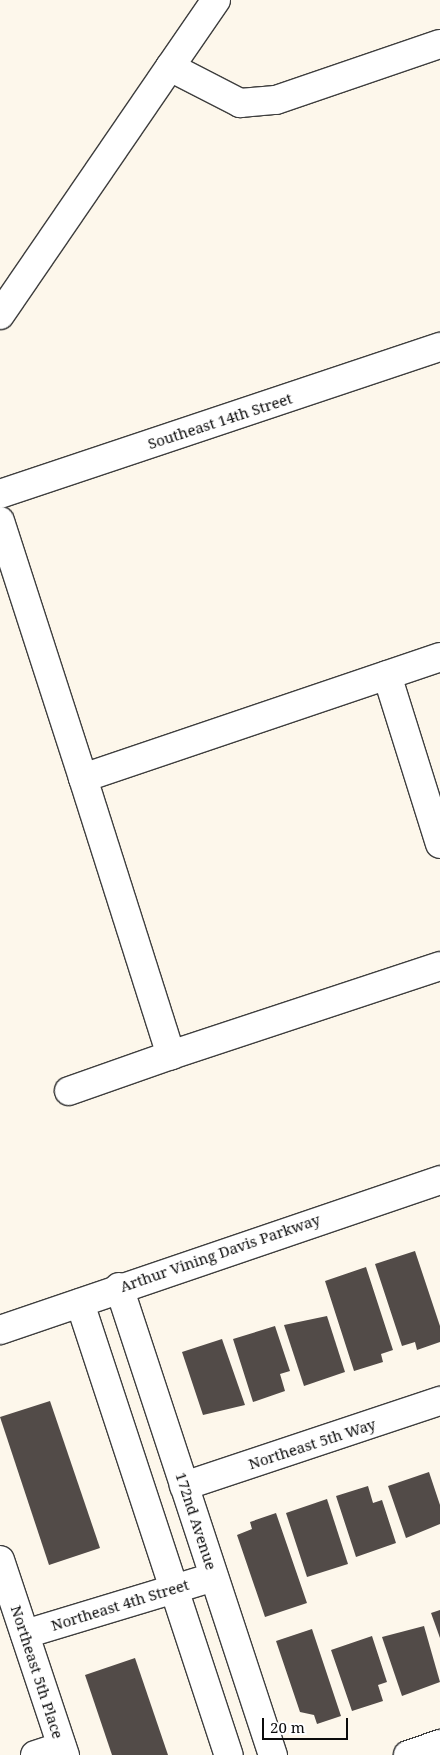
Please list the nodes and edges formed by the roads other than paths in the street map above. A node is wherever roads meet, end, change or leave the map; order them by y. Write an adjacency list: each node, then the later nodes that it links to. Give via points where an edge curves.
1 (216, 0): 3 (street)
2 (440, 44): 3 (street, via 276,100 240,103)
3 (170, 67): 4 (street)
4 (0, 315)
5 (440, 348): 6 (street, Southeast 14th Street)
6 (0, 494)
7 (0, 520): 10 (street)
8 (440, 657): 9 (street)
9 (387, 675): 10 (street); 11 (street)
10 (83, 778): 13 (street)
11 (440, 844)
12 (440, 966): 13 (street)
13 (171, 1055): 14 (street)
14 (69, 1090)
15 (440, 1180): 16 (street, Arthur Vining Davis Parkway)
16 (119, 1287): 17 (street, Arthur Vining Davis Parkway); 20 (street, 172nd Avenue)
17 (80, 1303): 18 (street, Arthur Vining Davis Parkway); 23 (street)
18 (0, 1330)
19 (440, 1402): 20 (street, Northeast 5th Way)
20 (184, 1486): 22 (street, 172nd Avenue)
21 (0, 1560): 24 (street, Northeast 5th Place)
22 (214, 1577): 23 (street, Northeast 4th Street); 29 (street, 172nd Avenue)
23 (174, 1587): 24 (street, Northeast 4th Street); 28 (street)
24 (25, 1634): 26 (street, Northeast 5th Place)
25 (440, 1744): 30 (street)
26 (63, 1750): 27 (street)
27 (34, 1755)
28 (229, 1755)
29 (273, 1755)
30 (408, 1755)

